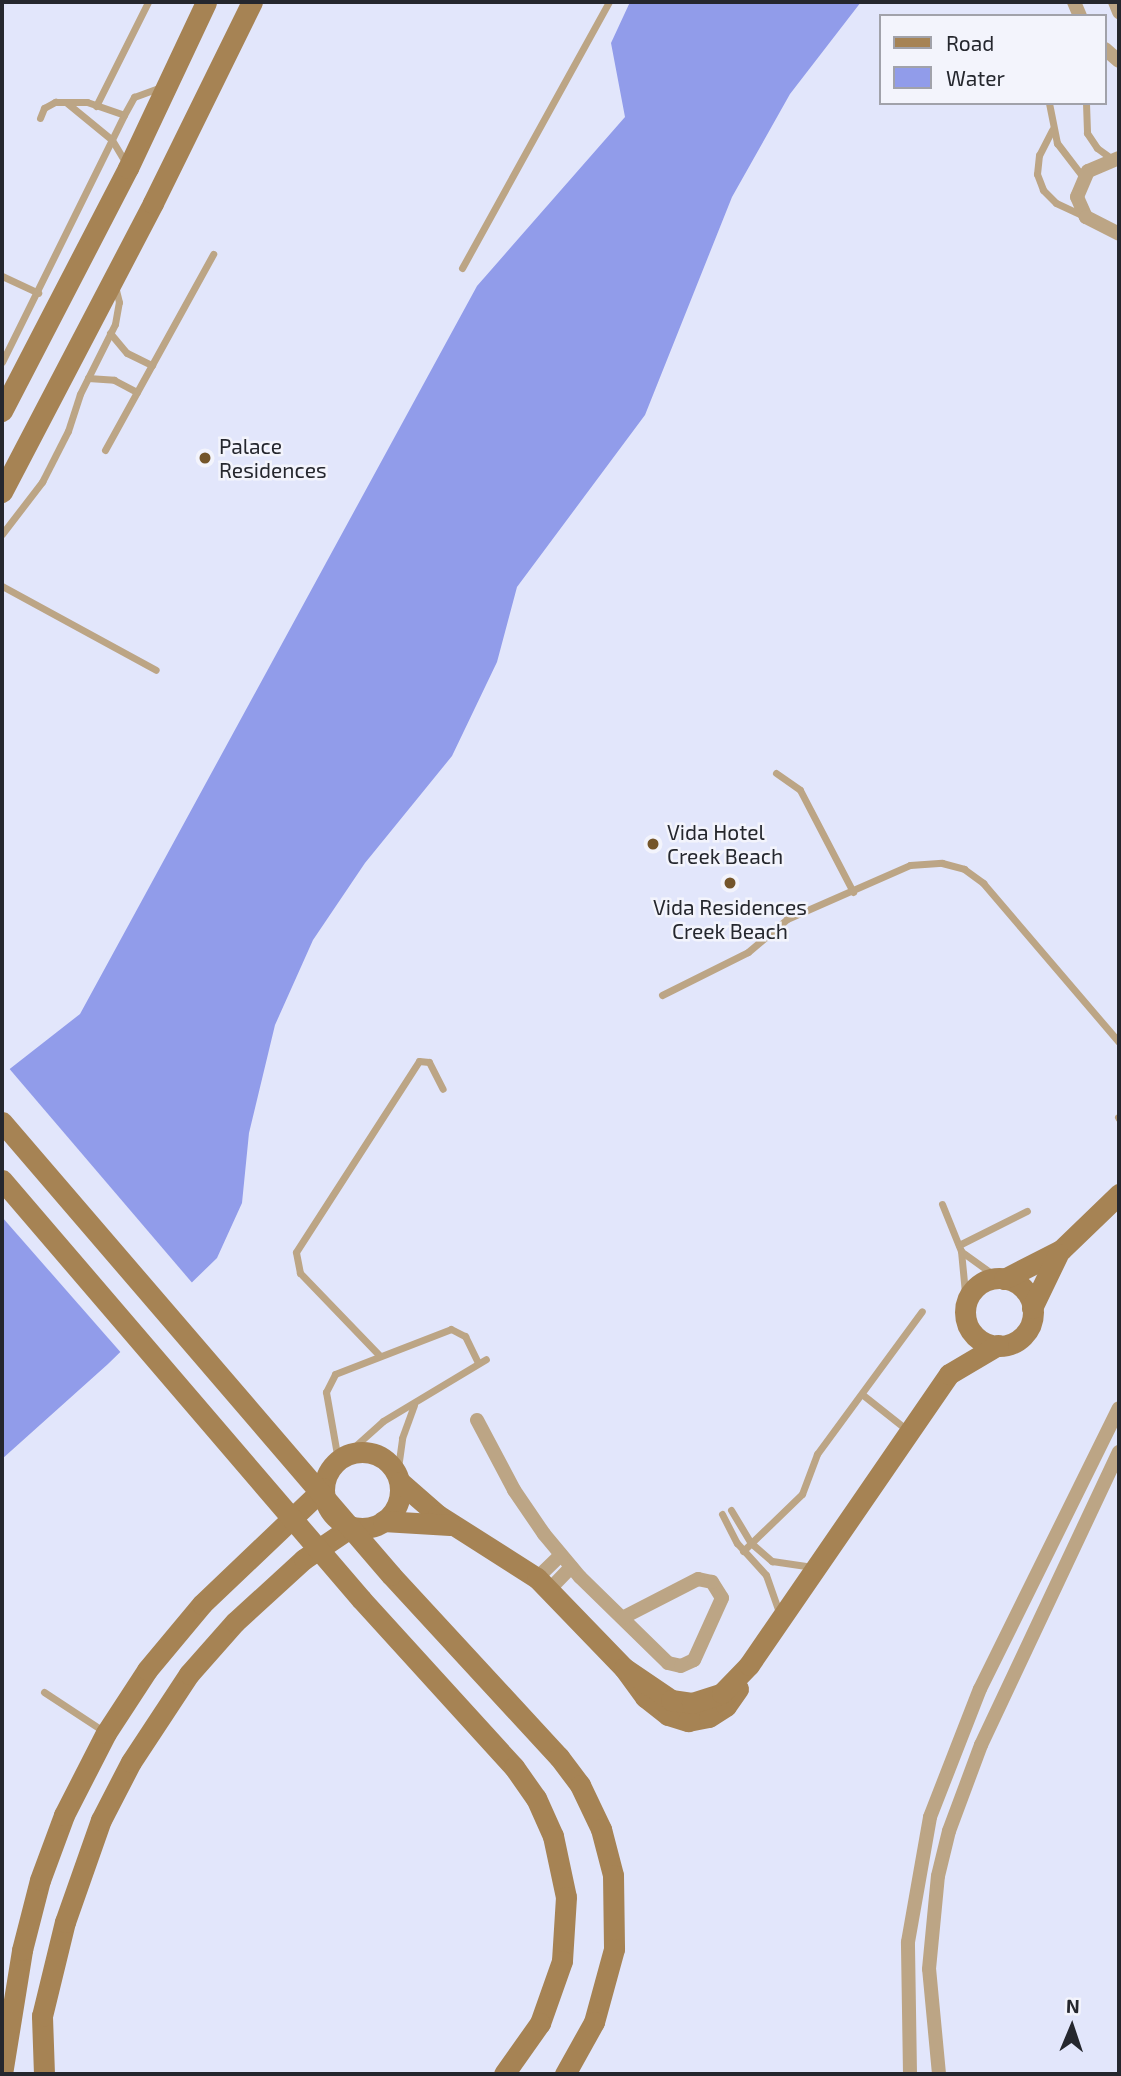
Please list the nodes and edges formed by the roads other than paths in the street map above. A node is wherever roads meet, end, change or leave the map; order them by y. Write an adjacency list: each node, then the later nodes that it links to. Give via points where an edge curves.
1 (148, 2): 11 (lane)
2 (206, 2): 7 (street)
3 (252, 2): 19 (street)
4 (609, 2): 23 (lane)
5 (1115, 2): 6 (street)
6 (1119, 12)
7 (168, 86): 12 (lane, via 142,92); 17 (street)
8 (67, 103): 11 (lane); 13 (lane, via 49,104); 15 (lane)
9 (1049, 105): 14 (lane)
10 (1086, 105): 16 (lane, via 1087,133)
11 (96, 106): 12 (lane)
12 (124, 115): 15 (lane)
13 (40, 118)
14 (1052, 130): 18 (lane, via 1064,156); 20 (lane, via 1039,155 1037,174 1043,190 1056,203)
15 (112, 140): 17 (lane); 26 (lane)
16 (1116, 158): 18 (street)
17 (123, 176): 19 (street); 32 (street)
18 (1083, 177): 20 (street, via 1077,197)
19 (153, 203): 25 (street)
20 (1086, 217): 21 (street)
21 (1119, 234)
22 (213, 254): 29 (lane)
23 (462, 268)
24 (2, 276): 26 (lane)
25 (113, 280): 27 (lane, via 119,302); 34 (street)
26 (38, 293): 28 (lane)
27 (110, 334): 29 (lane, via 127,353); 30 (lane)
28 (2, 362)
29 (152, 365): 31 (lane)
30 (88, 378): 31 (lane, via 114,380); 35 (lane, via 50,469)
31 (137, 392): 33 (lane)
32 (2, 411)
33 (106, 450)
34 (2, 492)
35 (2, 534)
36 (2, 586): 37 (lane)
37 (156, 670)
38 (776, 773): 39 (lane, via 800,790)
39 (853, 892): 40 (lane, via 778,924 748,951); 41 (lane, via 920,863 964,869 982,883)
40 (662, 995)
41 (1119, 1042)
42 (443, 1089): 55 (lane, via 429,1062 419,1061 296,1252 300,1273)
43 (2, 1122): 86 (street, bridge, via 391,1575 580,1785 601,1829 616,1900 614,1949 594,2022)
44 (2, 1180): 85 (street, bridge, via 361,1599 514,1767 536,1798 553,1836 566,1897 562,1961 540,2023)
45 (1119, 1194): 49 (street)
46 (942, 1204): 48 (lane)
47 (1027, 1211): 48 (lane)
48 (960, 1248): 50 (lane, via 974,1265); 52 (lane)
49 (1061, 1250): 50 (street); 51 (street)
50 (1001, 1278): 51 (street, via 1020,1286); 52 (street, via 982,1283)
51 (1032, 1308): 54 (street, via 1024,1335)
52 (965, 1309): 54 (street, via 972,1333); 58 (street)
53 (922, 1311): 59 (lane)
54 (998, 1345): 58 (street)
55 (379, 1355): 57 (lane, via 451,1329 465,1336); 65 (lane, via 343,1369 327,1385)
56 (486, 1359): 57 (lane)
57 (478, 1363): 60 (lane)
58 (949, 1374): 63 (street)
59 (863, 1395): 63 (lane); 73 (lane, via 817,1454 802,1494)
60 (414, 1404): 65 (lane, via 383,1421); 66 (lane, via 402,1438)
61 (1119, 1408): 87 (street, via 980,1689 930,1817 908,1942)
62 (477, 1420): 75 (street, via 514,1490)
63 (908, 1430): 77 (street)
64 (1119, 1452): 88 (street, via 981,1745 949,1831 938,1876 929,1969)
65 (341, 1458): 66 (street, via 356,1452 380,1457); 67 (street)
66 (398, 1478): 70 (street, via 397,1504); 71 (street)
67 (324, 1488): 72 (street, via 331,1511); 82 (street, via 201,1604 147,1670)
68 (731, 1510): 73 (lane)
69 (722, 1514): 74 (lane)
70 (383, 1521): 71 (street); 72 (street)
71 (452, 1525): 78 (street)
72 (351, 1527): 84 (street, via 289,1571 227,1630 168,1702 131,1762 88,1854 59,1943 42,2016)
73 (751, 1544): 74 (lane); 77 (lane, via 780,1565)
74 (743, 1551): 80 (lane, via 771,1584)
75 (561, 1555): 76 (street); 78 (street)
76 (571, 1567): 78 (street); 79 (street)
77 (814, 1567): 80 (street)
78 (543, 1584): 80 (street, via 659,1710 688,1721 709,1717 726,1706)
79 (622, 1618): 79 (street, via 663,1659 681,1666 699,1654 722,1605 721,1592 712,1582 698,1579)
80 (781, 1619)
81 (44, 1692): 82 (lane)
82 (106, 1733): 83 (street, via 64,1815 40,1880 22,1950)
83 (2, 2074)
84 (44, 2074)
85 (505, 2074)
86 (565, 2074)
87 (910, 2074)
88 (939, 2074)

